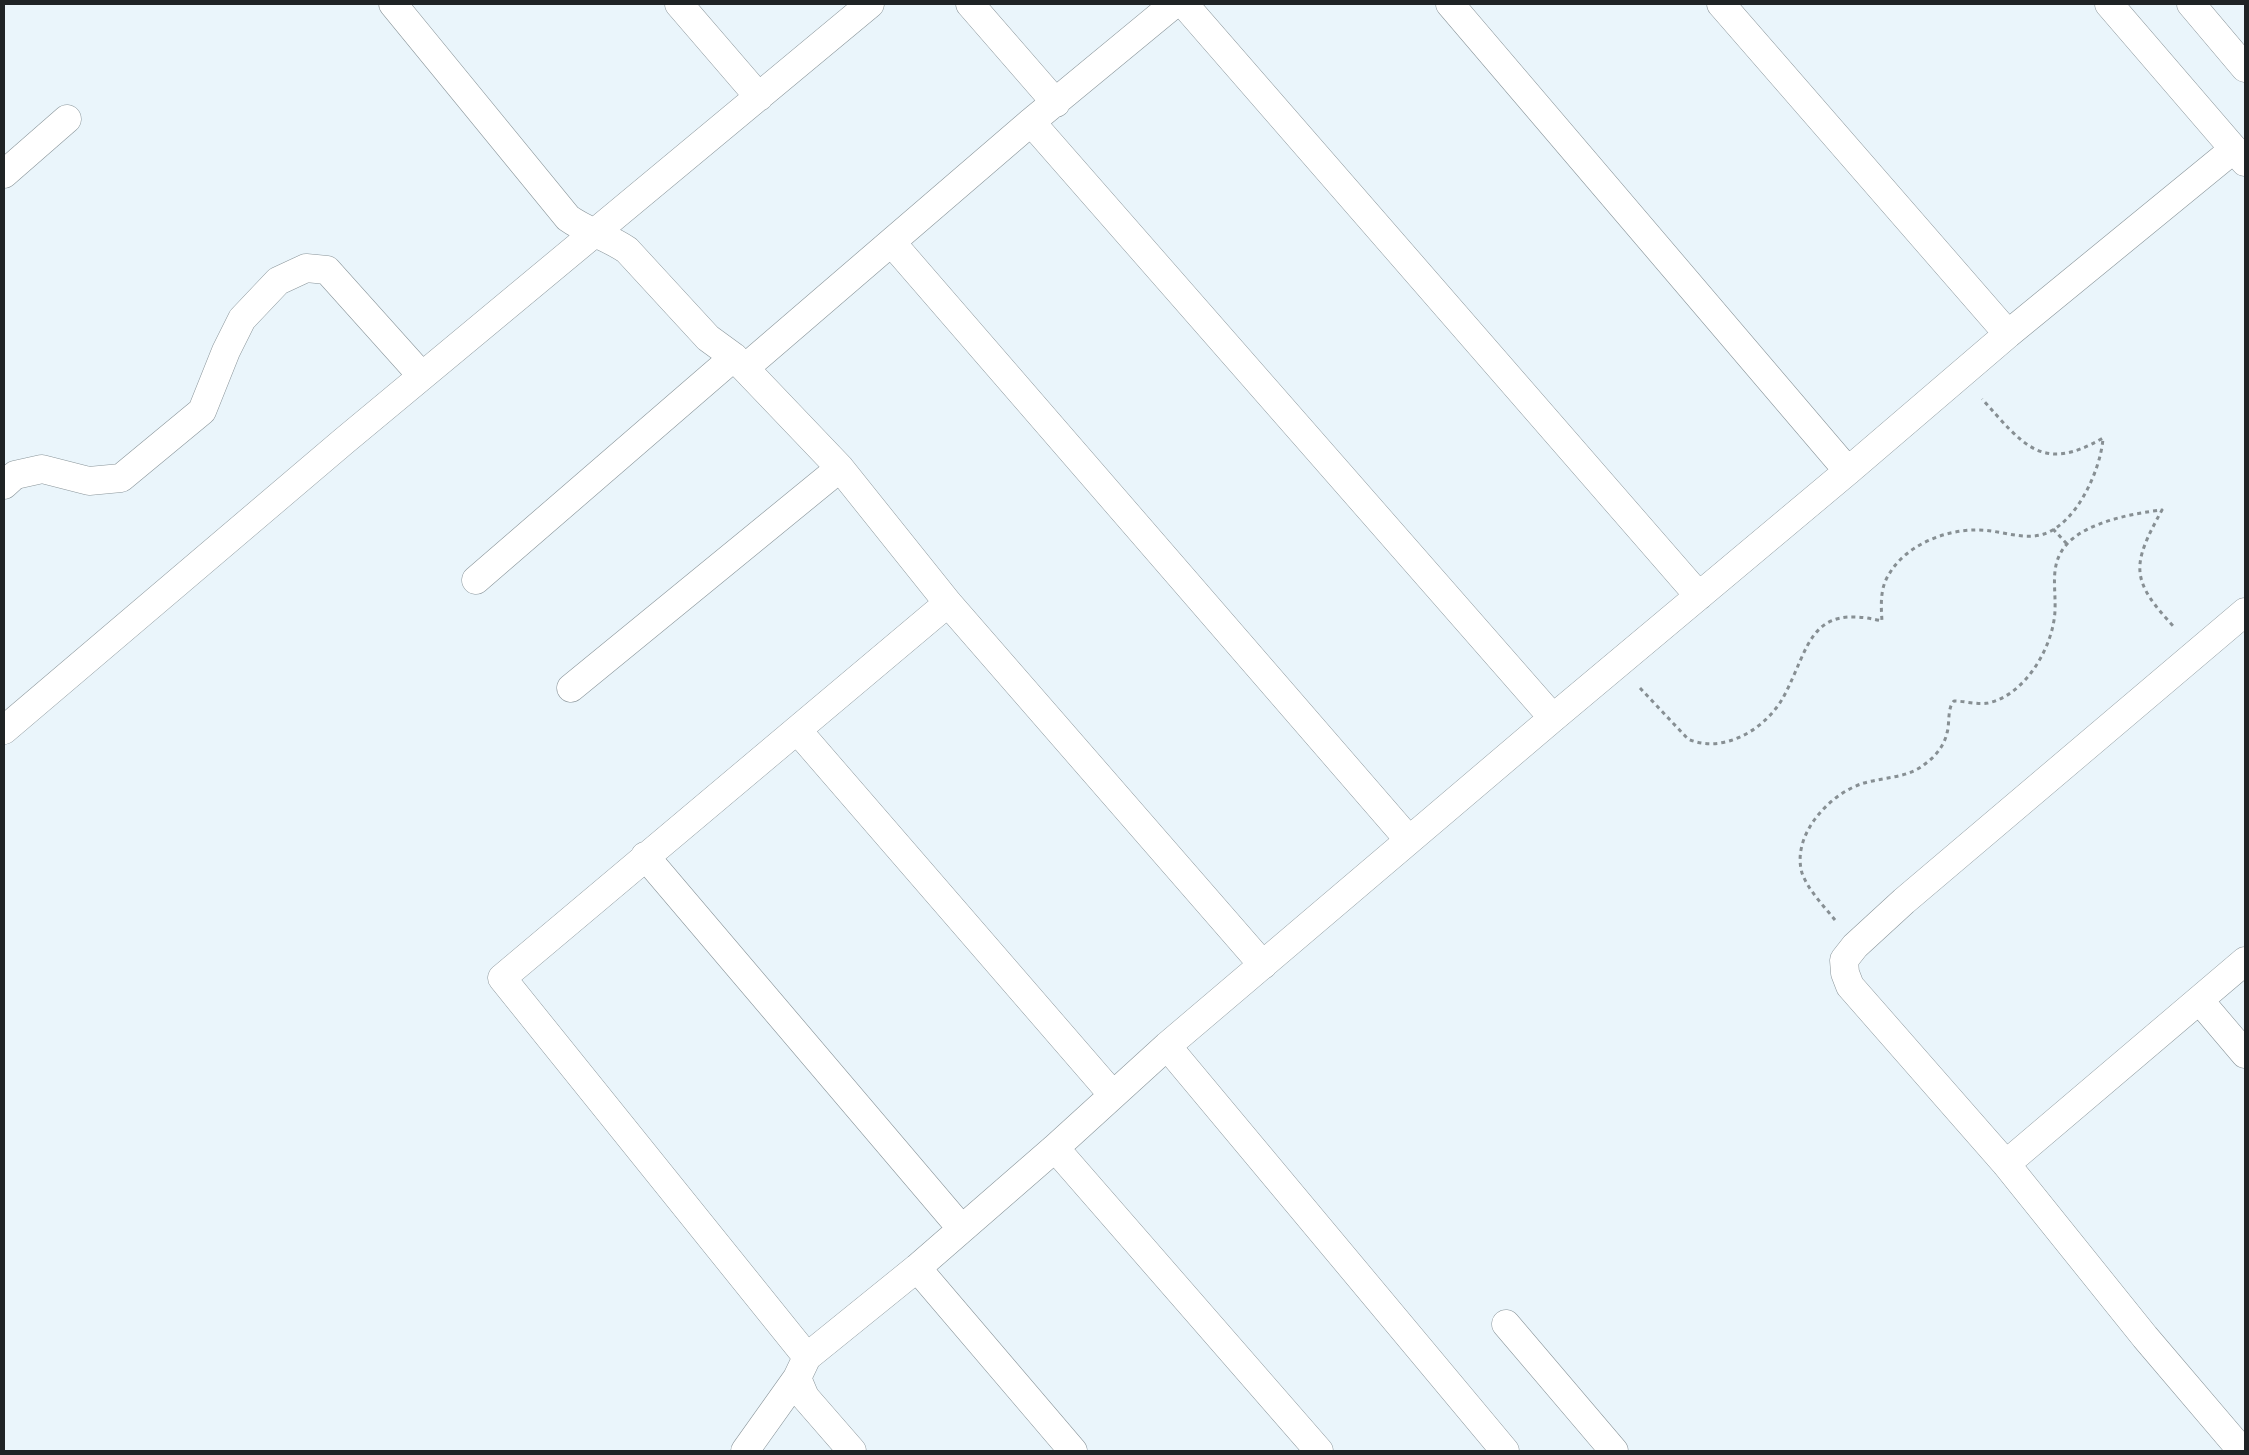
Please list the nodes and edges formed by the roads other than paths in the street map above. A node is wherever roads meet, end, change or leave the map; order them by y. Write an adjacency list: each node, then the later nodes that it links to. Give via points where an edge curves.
1 (393, 4): 18 (street, via 568,218)
2 (679, 4): 12 (street)
3 (870, 4): 12 (street)
4 (970, 4): 13 (street)
5 (1174, 4): 13 (street)
6 (1184, 4): 27 (street)
7 (1450, 4): 24 (street)
8 (1721, 4): 20 (street)
9 (2109, 4): 16 (street)
10 (2190, 4): 11 (street)
11 (2245, 68)
12 (760, 97): 18 (street)
13 (1056, 103): 15 (street)
14 (67, 120): 17 (street)
15 (1031, 122): 19 (street); 31 (street)
16 (2240, 155): 20 (street)
17 (4, 174)
18 (594, 232): 21 (street, via 627,250 708,338); 22 (street)
19 (892, 243): 21 (street); 34 (street)
20 (2008, 334): 24 (street)
21 (739, 362): 23 (street); 26 (street)
22 (422, 376): 25 (street, via 327,270 306,268 278,281 242,319 202,410 121,478 89,481 42,468 15,475); 32 (street)
23 (840, 468): 28 (street); 30 (street)
24 (1848, 472): 27 (street)
25 (4, 485)
26 (476, 580)
27 (1699, 596): 31 (street)
28 (948, 603): 33 (street); 37 (street)
29 (2245, 612): 43 (street, via 1904,901 1844,960 1850,986)
30 (571, 688)
31 (1553, 718): 34 (street)
32 (4, 730)
33 (798, 731): 35 (street); 41 (street)
34 (1409, 840): 37 (street)
35 (645, 856): 44 (street); 47 (street, via 502,978)
36 (2245, 962): 38 (street)
37 (1263, 965): 39 (street)
38 (2200, 1001): 40 (street); 43 (street)
39 (1167, 1046): 41 (street); 52 (street)
40 (2245, 1054)
41 (1114, 1095): 42 (street)
42 (1055, 1148): 44 (street); 51 (street)
43 (2006, 1164): 54 (street, via 2145,1337)
44 (961, 1228): 45 (street)
45 (917, 1268): 47 (street); 50 (street)
46 (1506, 1324): 53 (street)
47 (802, 1368): 48 (street); 49 (street, via 806,1396)
48 (745, 1451)
49 (852, 1451)
50 (1073, 1451)
51 (1319, 1451)
52 (1504, 1451)
53 (1614, 1451)
54 (2242, 1451)

